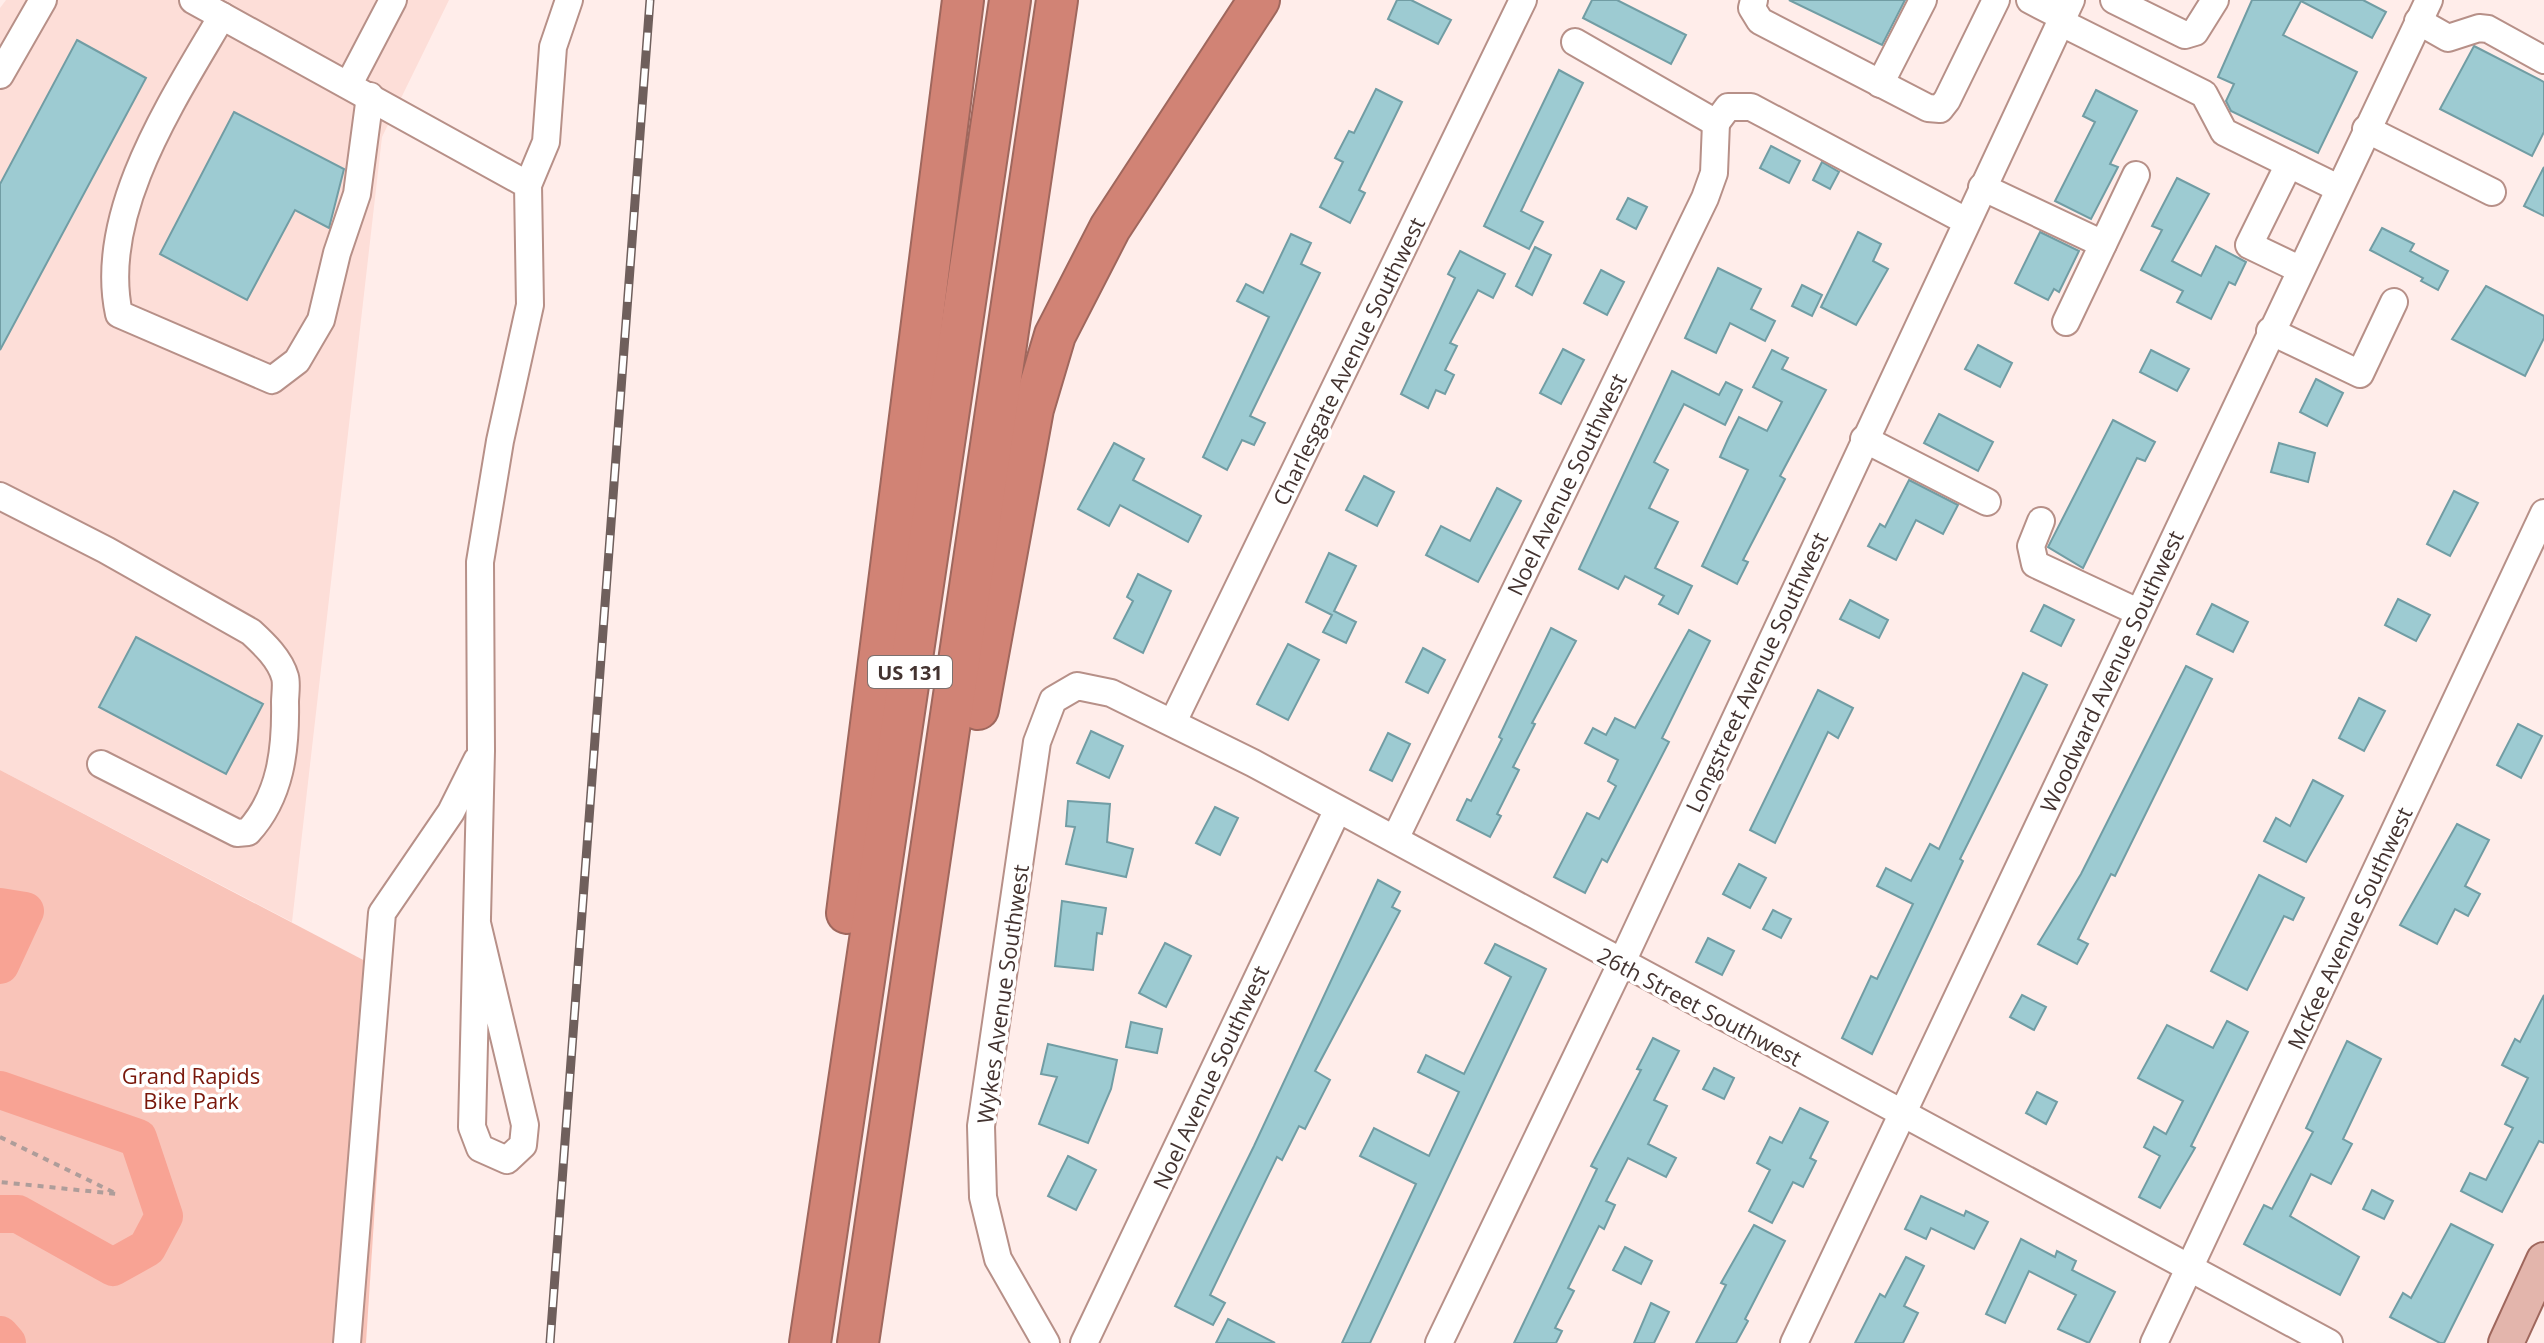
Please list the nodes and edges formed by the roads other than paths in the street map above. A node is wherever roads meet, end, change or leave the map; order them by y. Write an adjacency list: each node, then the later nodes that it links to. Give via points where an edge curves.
1 (43, 0): 21 (street)
2 (193, 0): 18 (street)
3 (393, 0): 23 (street)
4 (569, 0): 28 (street, via 553,47 546,142)
5 (963, 0): 54 (highway, via 835,1001)
6 (1010, 0): 54 (highway, US 131)
7 (1057, 0): 53 (highway, US 131)
8 (1259, 0): 53 (highway, via 1110,228 1072,295 1048,355 1030,424 969,759)
9 (1523, 0): 45 (street, Charlesgate Avenue Southwest)
10 (1754, 0): 22 (street, via 1752,8 1760,21)
11 (1923, 0): 22 (street)
12 (1996, 0): 22 (street, via 1940,109)
13 (2030, 0): 17 (street)
14 (2114, 0): 15 (street, via 2185,35 2195,32)
15 (2215, 0)
16 (2420, 7): 20 (street, via 2448,38 2488,29); 25 (street, Woodward Avenue Southwest)
17 (2064, 13): 26 (street, via 2204,94 2224,132); 29 (street, Longstreet Avenue Southwest)
18 (222, 16): 23 (street); 23 (street, via 159,127 128,197 113,290 119,314 272,380 297,361 321,320 357,194)
19 (1575, 42): 24 (street)
20 (2544, 60)
21 (0, 75)
22 (1880, 84)
23 (360, 90): 28 (street)
24 (1716, 123): 32 (street, via 1728,107 1751,107); 49 (street, Noel Avenue Southwest, via 1714,173 1705,198)
25 (2366, 129): 30 (street, Woodward Avenue Southwest); 31 (street)
26 (2289, 164): 30 (street); 34 (street, via 2249,245)
27 (2136, 175): 33 (street)
28 (528, 185): 46 (street, via 530,305 480,562)
29 (1982, 187): 32 (street, Longstreet Avenue Southwest); 33 (street)
30 (2338, 188): 34 (street, Woodward Avenue Southwest)
31 (2492, 192)
32 (1966, 221): 38 (street, Longstreet Avenue Southwest)
33 (2103, 244): 36 (street)
34 (2299, 269): 37 (street, Woodward Avenue Southwest)
35 (2394, 302): 37 (street, via 2360,374)
36 (2066, 322)
37 (2270, 331): 43 (street, Woodward Avenue Southwest)
38 (1864, 439): 40 (street); 51 (street, Longstreet Avenue Southwest)
39 (0, 496): 47 (street, via 251,632 285,677 281,766 273,798 248,832 237,833)
40 (1987, 502)
41 (2544, 513): 56 (street, McKee Avenue Southwest)
42 (2041, 521): 43 (street, via 2031,546 2035,564)
43 (2138, 612): 52 (street, Woodward Avenue Southwest)
44 (1066, 690): 45 (street, 26th Street Southwest, via 1077,686 1111,693); 60 (street, Wykes Avenue Southwest, via 1053,700 1037,742 981,1126 983,1197 998,1259)
45 (1173, 722): 48 (street, 26th Street Southwest)
46 (481, 751): 50 (street); 57 (street, via 451,812 382,913)
47 (101, 764)
48 (1337, 811): 49 (street, 26th Street Southwest); 61 (street, Noel Avenue Southwest)
49 (1395, 839): 51 (street, 26th Street Southwest)
50 (477, 923): 50 (street, via 472,1127 480,1148 507,1160 523,1145 525,1125)
51 (1621, 964): 52 (street, 26th Street Southwest); 62 (street, Longstreet Avenue Southwest)
52 (1902, 1114): 56 (street, 26th Street Southwest); 63 (street, Woodward Avenue Southwest)
53 (884, 1171): 59 (highway, US 131)
54 (826, 1240): 58 (highway, US 131)
55 (2544, 1260): 66 (main road)
56 (2190, 1265): 64 (street, McKee Avenue Southwest); 65 (street, 26th Street Southwest)
57 (347, 1343)
58 (810, 1343)
59 (858, 1343)
60 (1046, 1343)
61 (1084, 1343)
62 (1439, 1343)
63 (1794, 1343)
64 (2154, 1343)
65 (2329, 1343)
66 (2506, 1343)

